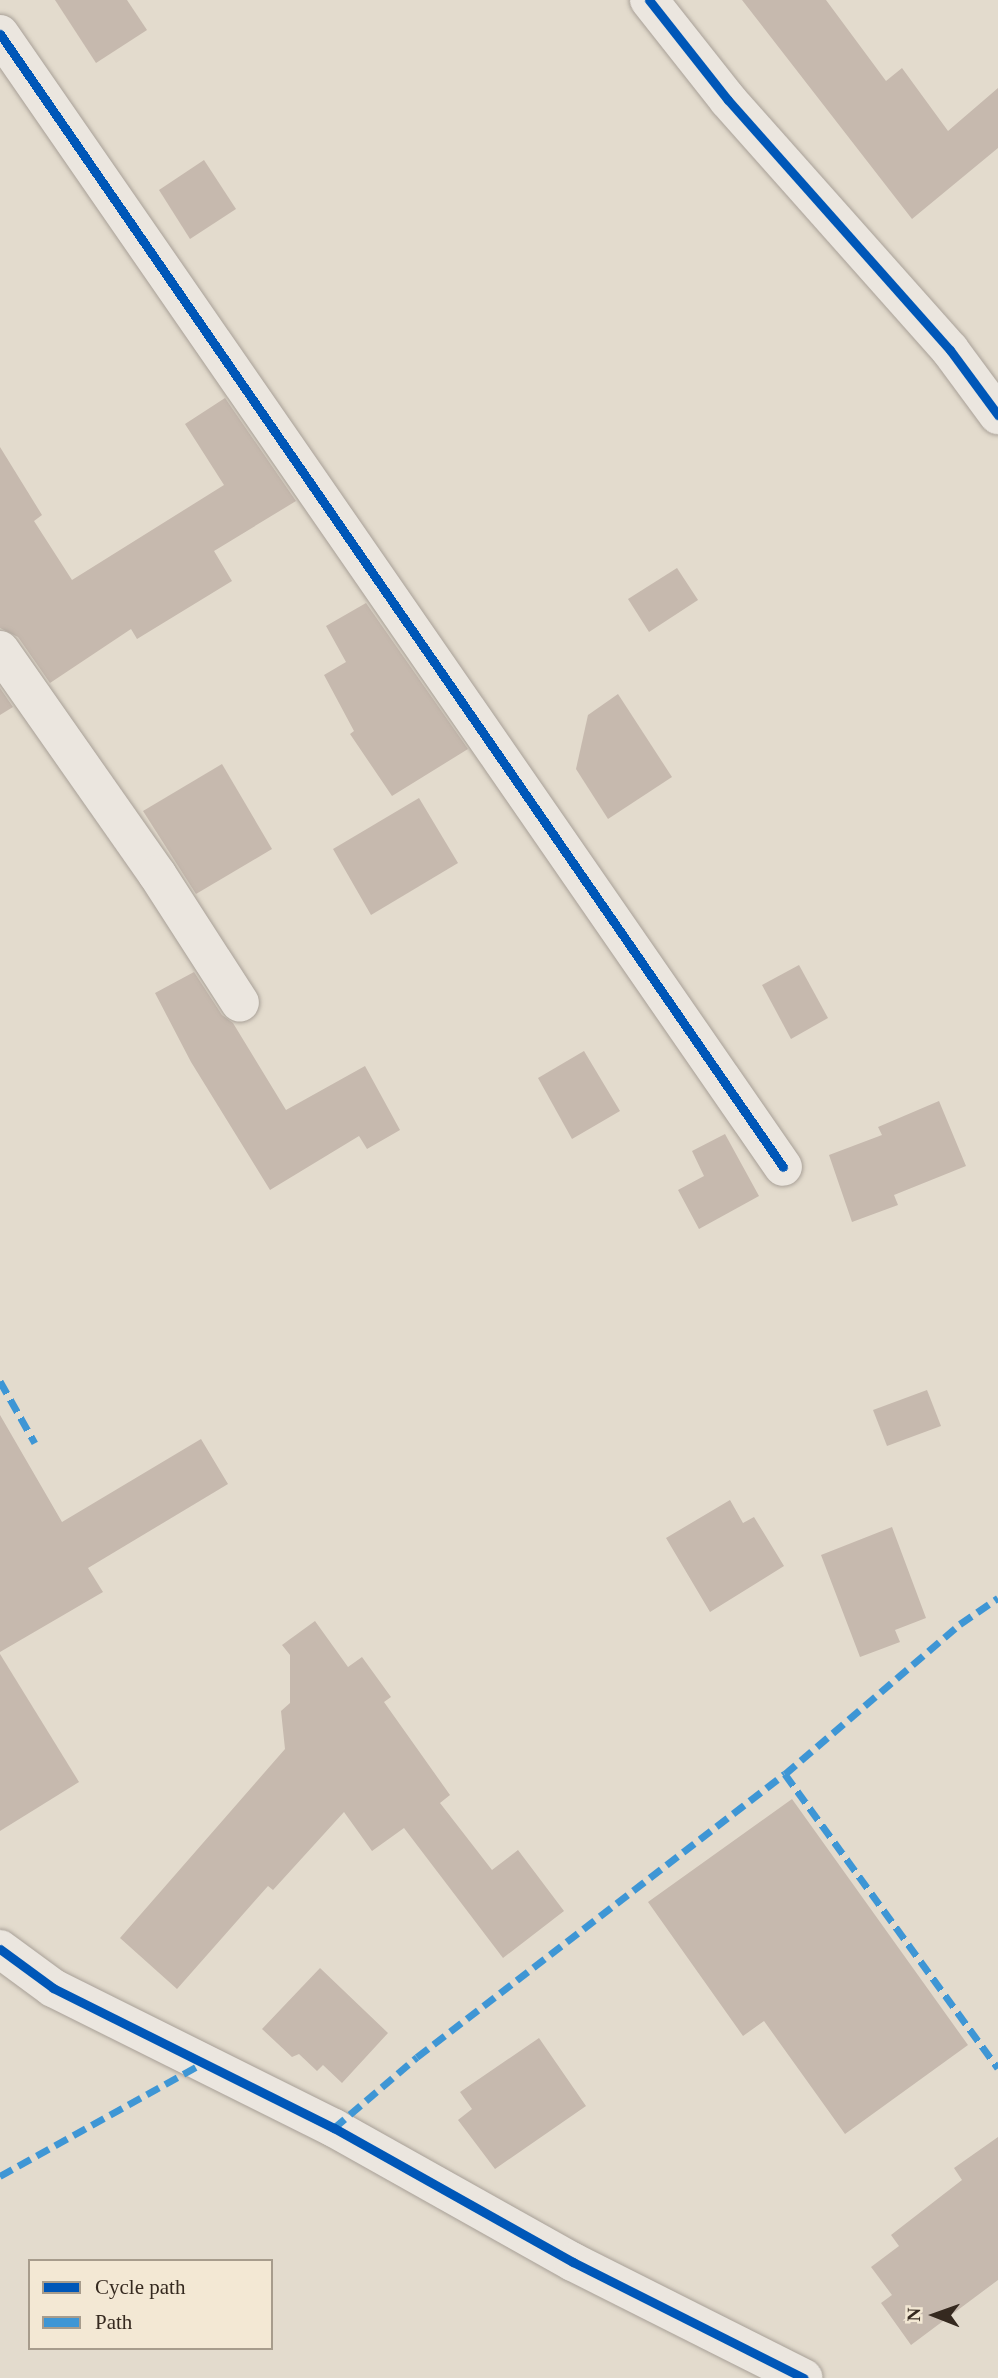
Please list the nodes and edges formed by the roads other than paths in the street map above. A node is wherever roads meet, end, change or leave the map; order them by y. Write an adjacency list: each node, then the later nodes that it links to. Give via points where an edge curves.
1 (649, 0): 3 (street, via 728,100 950,350)
2 (0, 34): 6 (street)
3 (998, 415)
4 (0, 650): 5 (street, via 157,874)
5 (240, 1003)
6 (783, 1167)
7 (0, 1949): 8 (street, via 54,1988 371,2147 573,2262)
8 (804, 2378)

